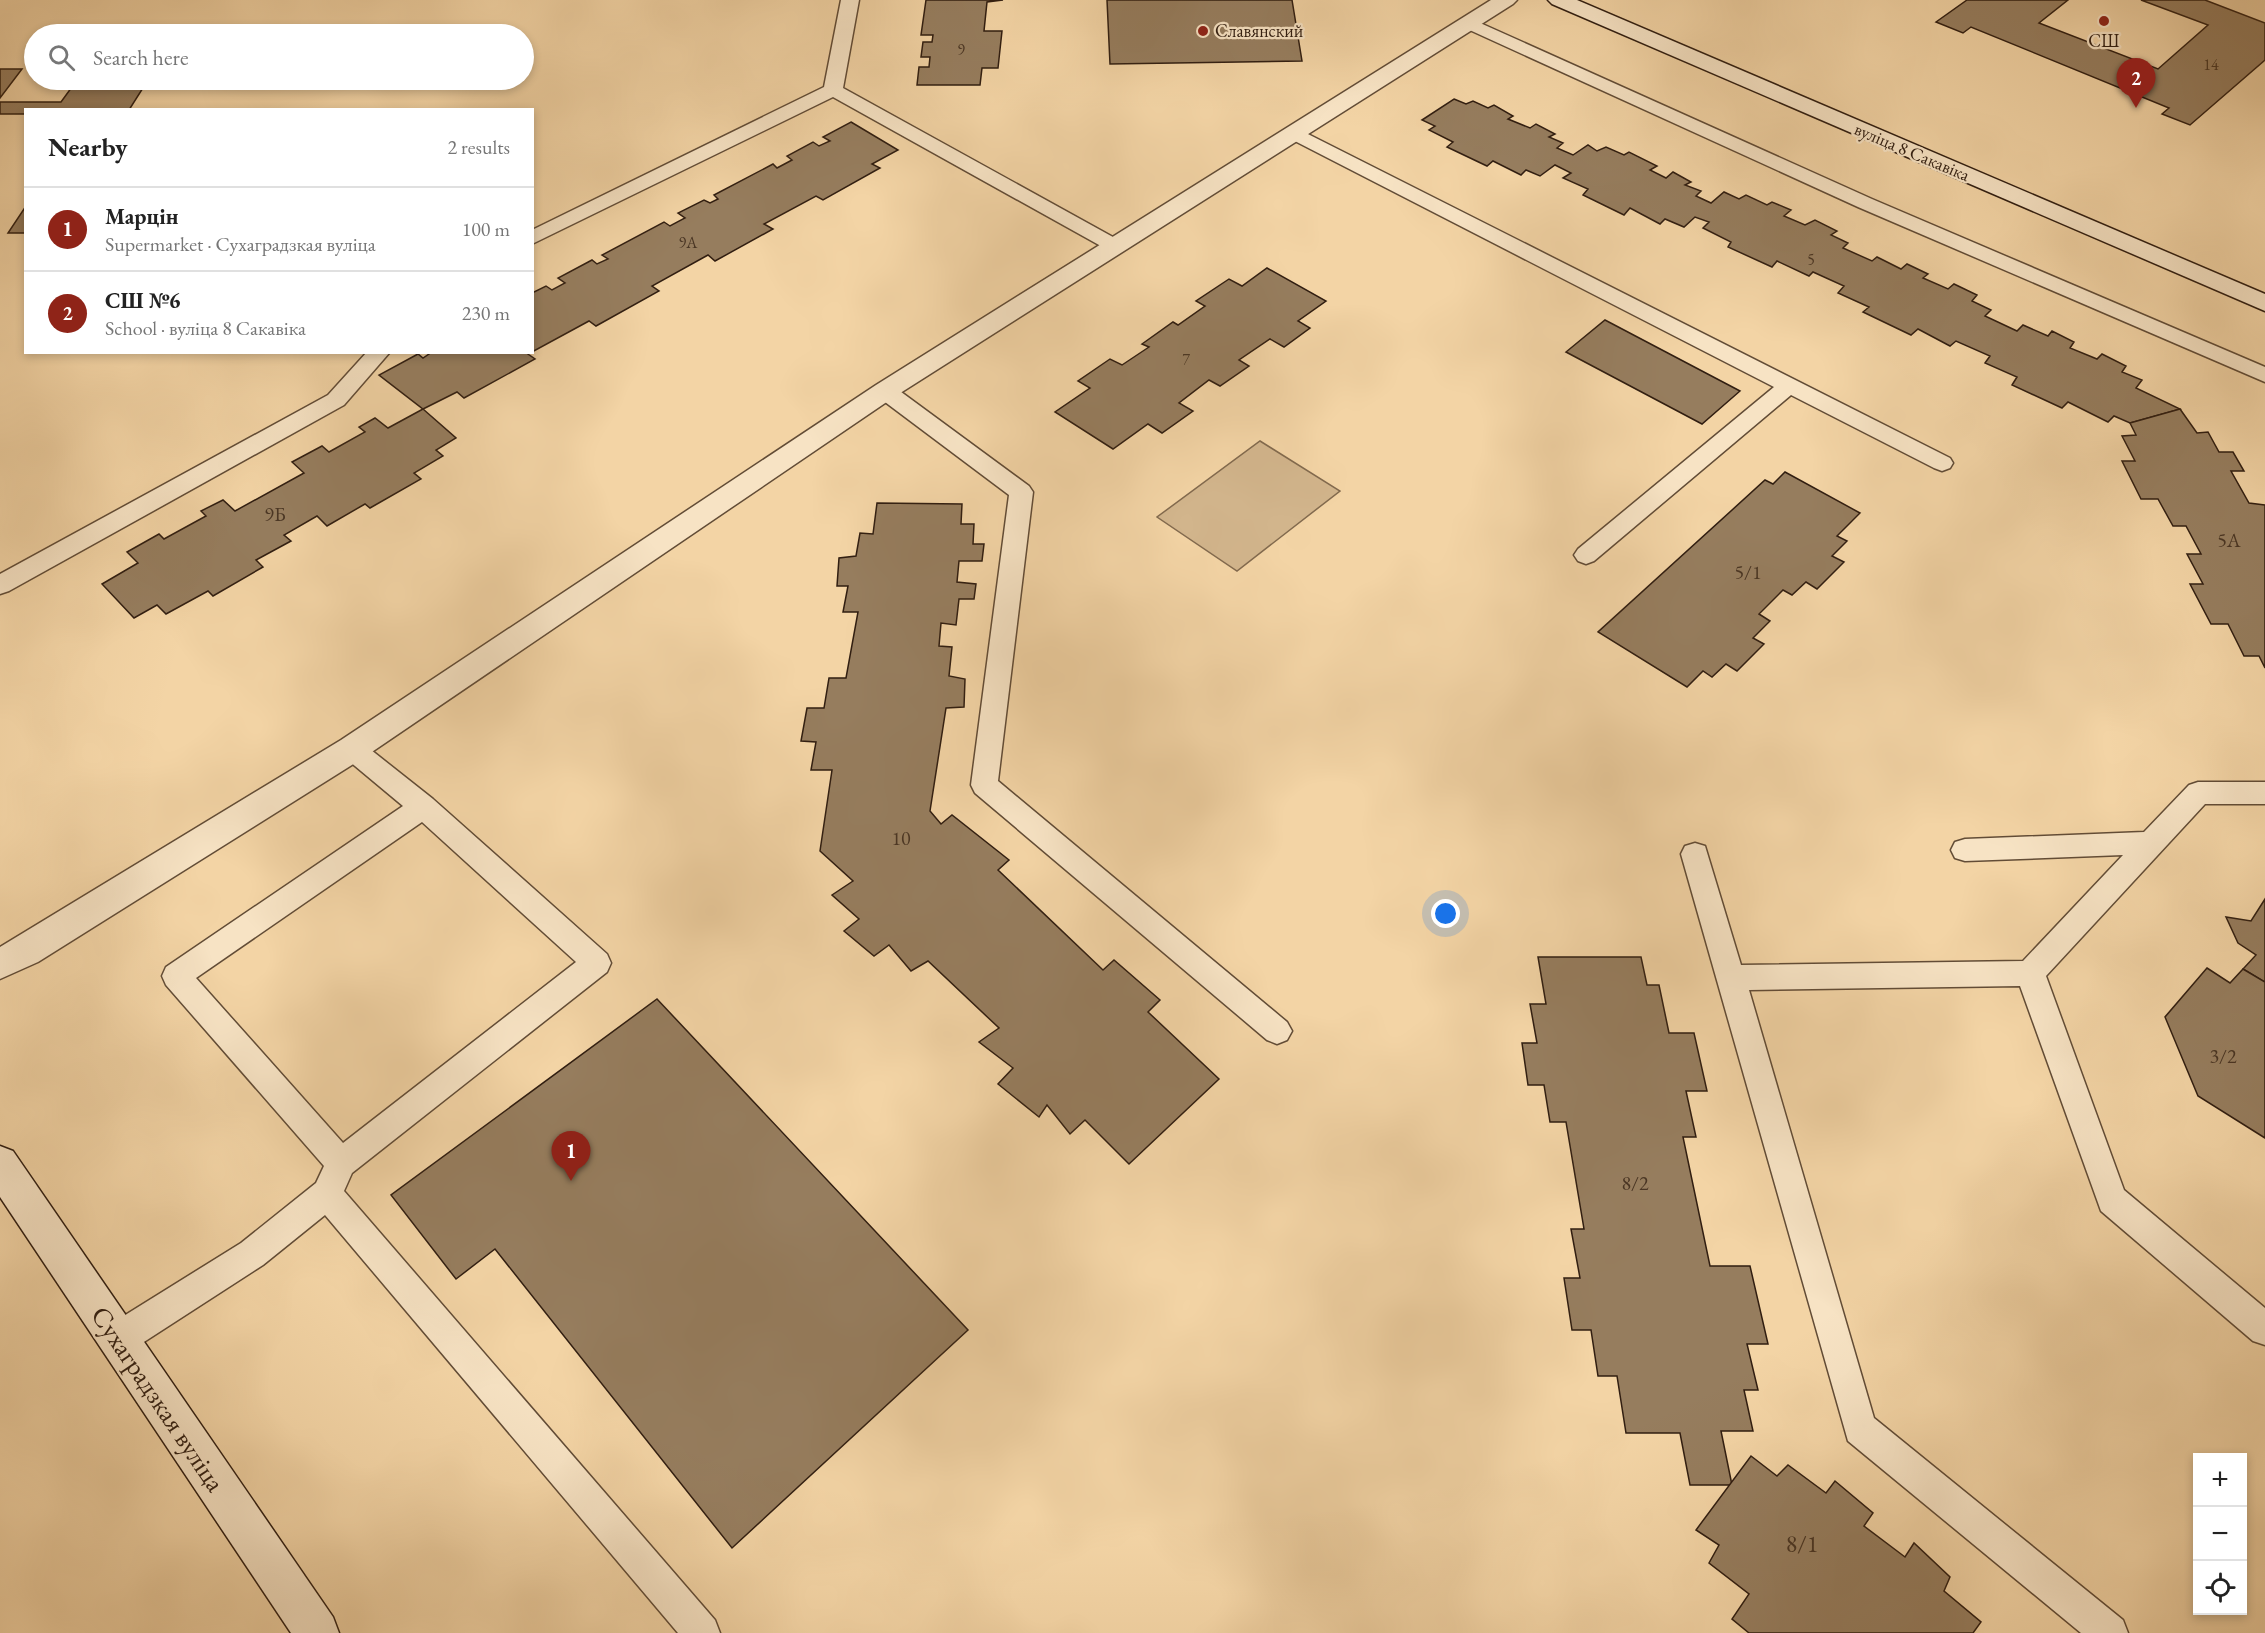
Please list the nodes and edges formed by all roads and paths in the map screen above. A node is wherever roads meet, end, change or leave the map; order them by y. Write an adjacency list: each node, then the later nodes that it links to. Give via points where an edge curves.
1 (850, 0): 5 (lane)
2 (1506, 0): 4 (street)
3 (1558, 0): 9 (street, вуліца 8 Сакавіка)
4 (1469, 23): 6 (street); 11 (lane, via 1671,117)
5 (833, 90): 7 (lane); 8 (lane)
6 (1294, 133): 8 (street); 12 (lane)
7 (534, 237)
8 (1114, 246): 13 (street)
9 (2265, 303)
10 (378, 354): 16 (lane, via 336,400)
11 (2265, 375)
12 (1790, 386): 14 (lane); 15 (lane)
13 (885, 391): 17 (street); 26 (lane, via 1021,492 984,785)
14 (1942, 463)
15 (1586, 555)
16 (0, 585)
17 (352, 749): 19 (lane); 23 (street)
18 (2265, 793): 20 (lane, via 2198,793)
19 (423, 807): 27 (lane, via 176,976); 27 (lane, via 597,963)
20 (2152, 843): 21 (lane); 24 (lane)
21 (1965, 850)
22 (1695, 854): 25 (lane)
23 (0, 964)
24 (2030, 973): 25 (lane); 30 (lane, via 2112,1200)
25 (1730, 978): 34 (lane, via 1860,1429)
26 (1276, 1031)
27 (340, 1163): 29 (lane)
28 (0, 1164): 31 (street, Сухаградзкая вуліца)
29 (327, 1194): 31 (lane, via 252,1254); 33 (lane)
30 (2265, 1329)
31 (118, 1340): 32 (street, Сухаградзкая вуліца)
32 (317, 1633)
33 (702, 1633)
34 (2110, 1633)

